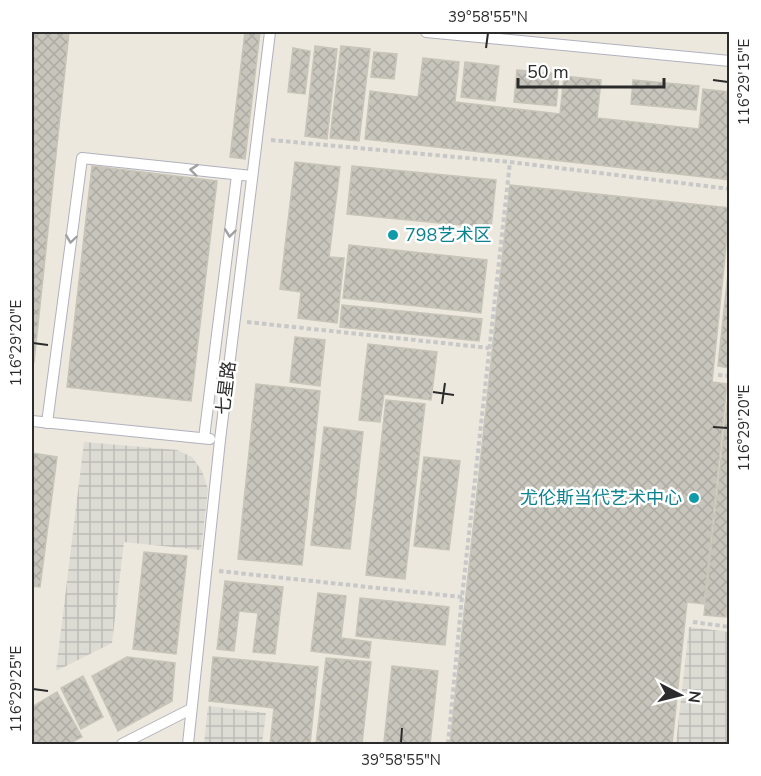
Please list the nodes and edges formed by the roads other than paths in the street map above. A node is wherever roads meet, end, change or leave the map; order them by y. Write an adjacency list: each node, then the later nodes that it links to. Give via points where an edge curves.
1 (270, 32): 5 (lane, 七星路)
2 (426, 32): 3 (lane)
3 (729, 61)
4 (237, 175): 5 (lane); 7 (lane, one-way to 7, via 82,158); 8 (lane, one-way to 8)
5 (252, 176): 9 (lane, 七星路)
6 (32, 421): 7 (lane)
7 (47, 423): 8 (lane)
8 (204, 438): 9 (lane)
9 (220, 440): 10 (lane, 七星路)
10 (191, 709): 11 (lane); 12 (lane, 七星路)
11 (122, 744)
12 (188, 744)

